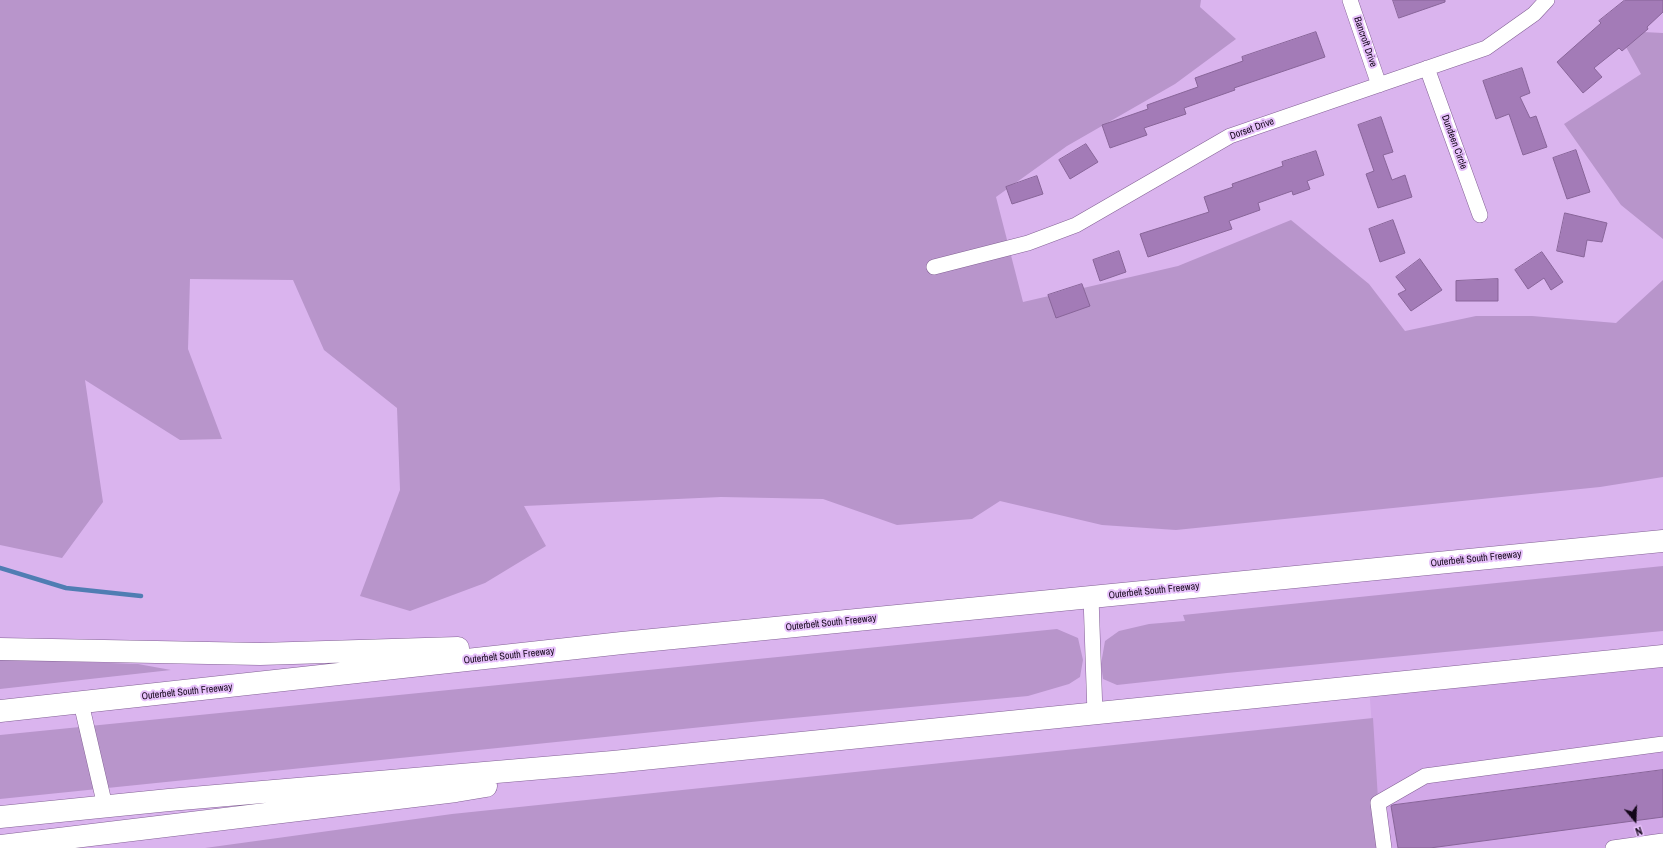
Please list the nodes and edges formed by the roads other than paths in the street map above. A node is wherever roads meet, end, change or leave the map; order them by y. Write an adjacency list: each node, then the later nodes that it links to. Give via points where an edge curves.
1 (1350, 0): 4 (street, Bancroft Drive)
2 (1547, 0): 3 (street, Dorset Drive, via 1534,14 1486,48)
3 (1427, 68): 4 (street, Dorset Drive); 5 (street, Dundeen Circle)
4 (1379, 85): 6 (street, Dorset Drive, via 1230,136 1076,225 1028,243)
5 (1480, 215)
6 (934, 267)
7 (1663, 540): 8 (highway, Outerbelt South Freeway)
8 (1091, 597): 10 (highway, Outerbelt South Freeway); 16 (street)
9 (0, 643): 12 (highway)
10 (622, 643): 12 (highway, via 260,654); 14 (highway, Outerbelt South Freeway)
11 (0, 649): 12 (highway)
12 (101, 652)
13 (1663, 656): 16 (highway)
14 (81, 703): 15 (highway, Outerbelt South Freeway); 19 (street)
15 (0, 711)
16 (1095, 714): 18 (highway)
17 (1663, 744): 23 (street, via 1425,776 1378,803)
18 (613, 762): 19 (highway); 22 (highway, via 456,791)
19 (105, 806): 20 (highway)
20 (0, 817)
21 (1663, 841): 24 (street)
22 (0, 846)
23 (1384, 848)
24 (1613, 848)

